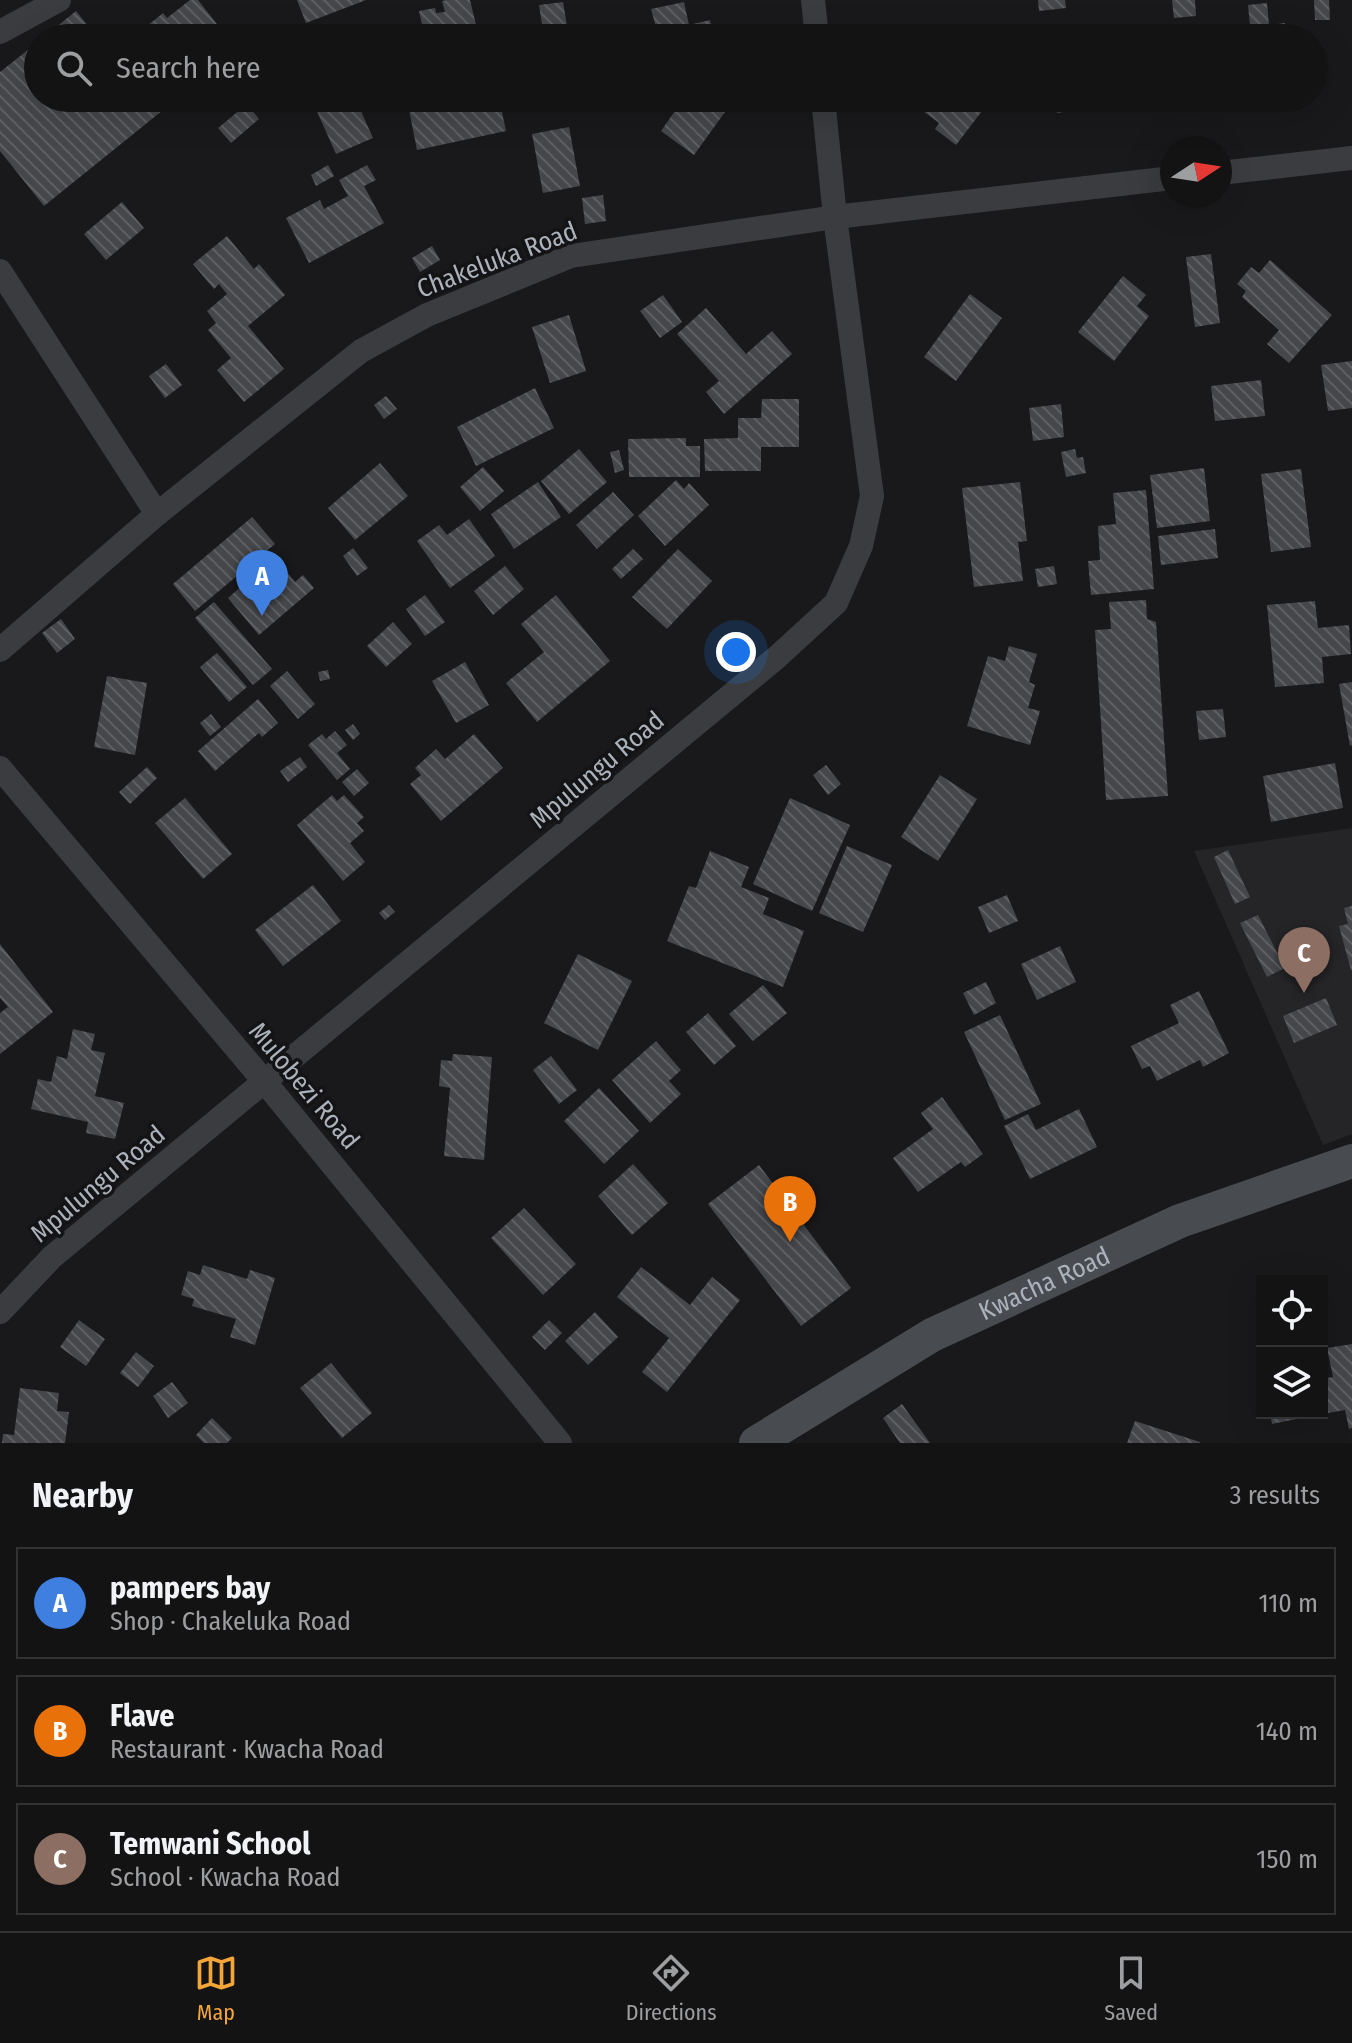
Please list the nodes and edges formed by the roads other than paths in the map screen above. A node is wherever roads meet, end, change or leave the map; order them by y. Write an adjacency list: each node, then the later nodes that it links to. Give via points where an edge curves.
1 (59, 0): 4 (street)
2 (813, 0): 3 (street)
3 (816, 24)
4 (0, 32)
5 (824, 112): 9 (street, Mpulungu Road)
6 (1352, 158): 7 (street)
7 (1232, 172)
8 (1160, 179): 9 (street, Chakeluka Road)
9 (835, 217): 11 (street, Chakeluka Road, via 571,256 427,315 361,351); 14 (street, Mpulungu Road, via 872,496 861,546 836,603)
10 (0, 271): 11 (street)
11 (157, 514): 12 (street, Chakeluka Road)
12 (0, 650)
13 (0, 768): 14 (street, Mulobezi Road)
14 (264, 1081): 16 (street, Mpulungu Road, via 52,1257); 17 (street, Mulobezi Road)
15 (1352, 1161): 18 (main road, Kwacha Road, via 1180,1221 932,1335)
16 (0, 1312)
17 (560, 1443)
18 (756, 1443)

